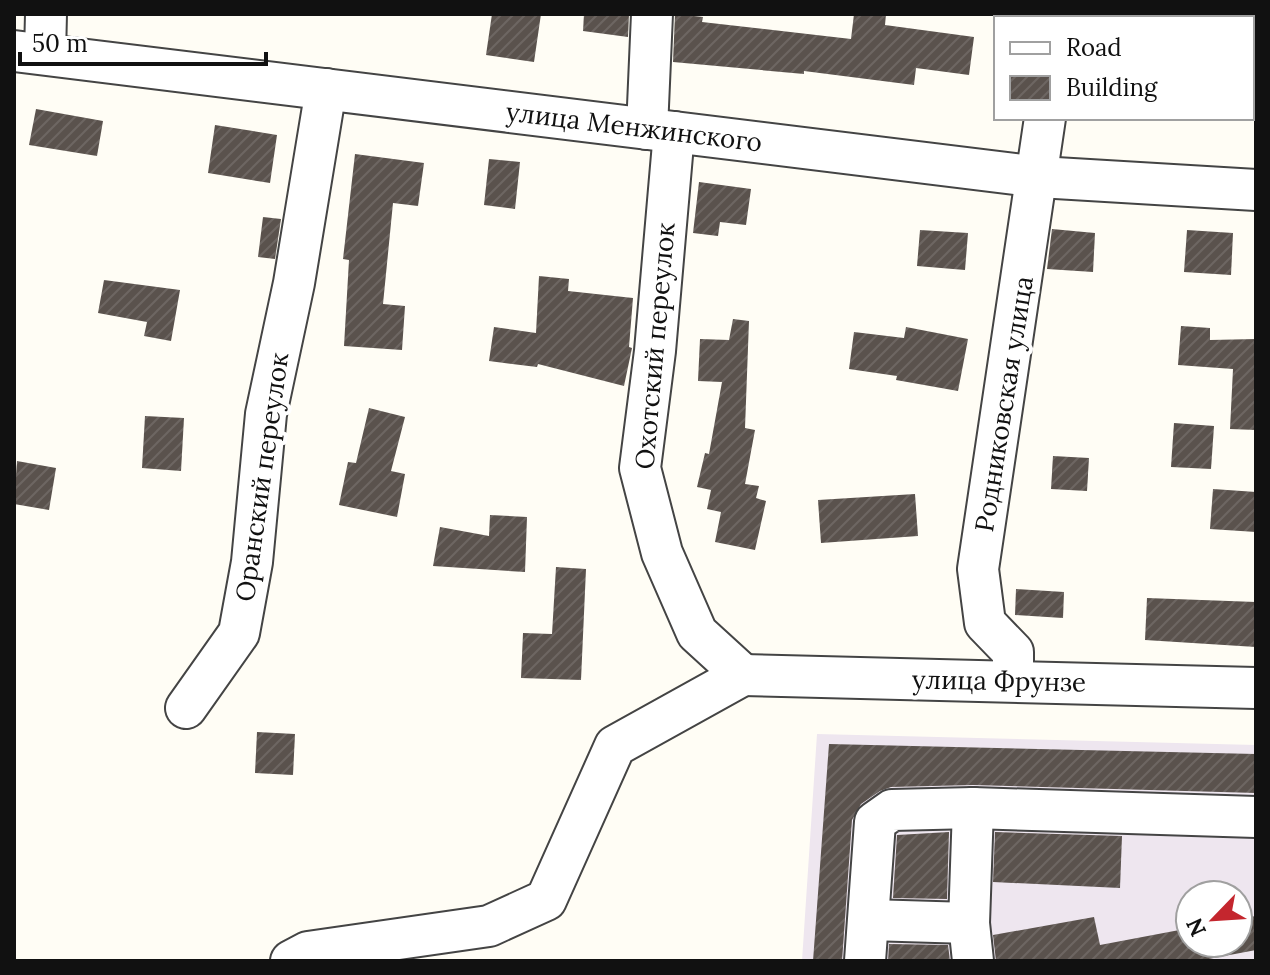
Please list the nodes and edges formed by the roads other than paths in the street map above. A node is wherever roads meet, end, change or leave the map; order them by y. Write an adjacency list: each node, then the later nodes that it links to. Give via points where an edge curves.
1 (46, 14): 3 (street)
2 (652, 14): 6 (street, Охотский переулок)
3 (23, 59): 4 (street, улица Менжинского)
4 (326, 89): 6 (street, улица Менжинского); 12 (street, Оранский переулок, via 266,414 252,562 239,633)
5 (1045, 120): 7 (street, Родниковская улица)
6 (661, 130): 7 (street, улица Менжинского); 9 (street, Охотский переулок, via 655,351 640,468 662,553 697,633)
7 (1039, 177): 8 (street, улица Менжинского); 10 (street, Родниковская улица, via 978,569 985,623 1013,652)
8 (1256, 190)
9 (743, 675): 10 (street, улица Фрунзе); 17 (street, via 615,746 546,900 489,926 308,952)
10 (1013, 680): 11 (street, улица Фрунзе)
11 (1256, 688)
12 (186, 708)
13 (973, 808): 14 (street); 15 (street, via 892,810 875,822); 16 (street)
14 (1256, 817)
15 (869, 920): 16 (street); 18 (street)
16 (971, 942)
17 (291, 961)
18 (865, 961)

